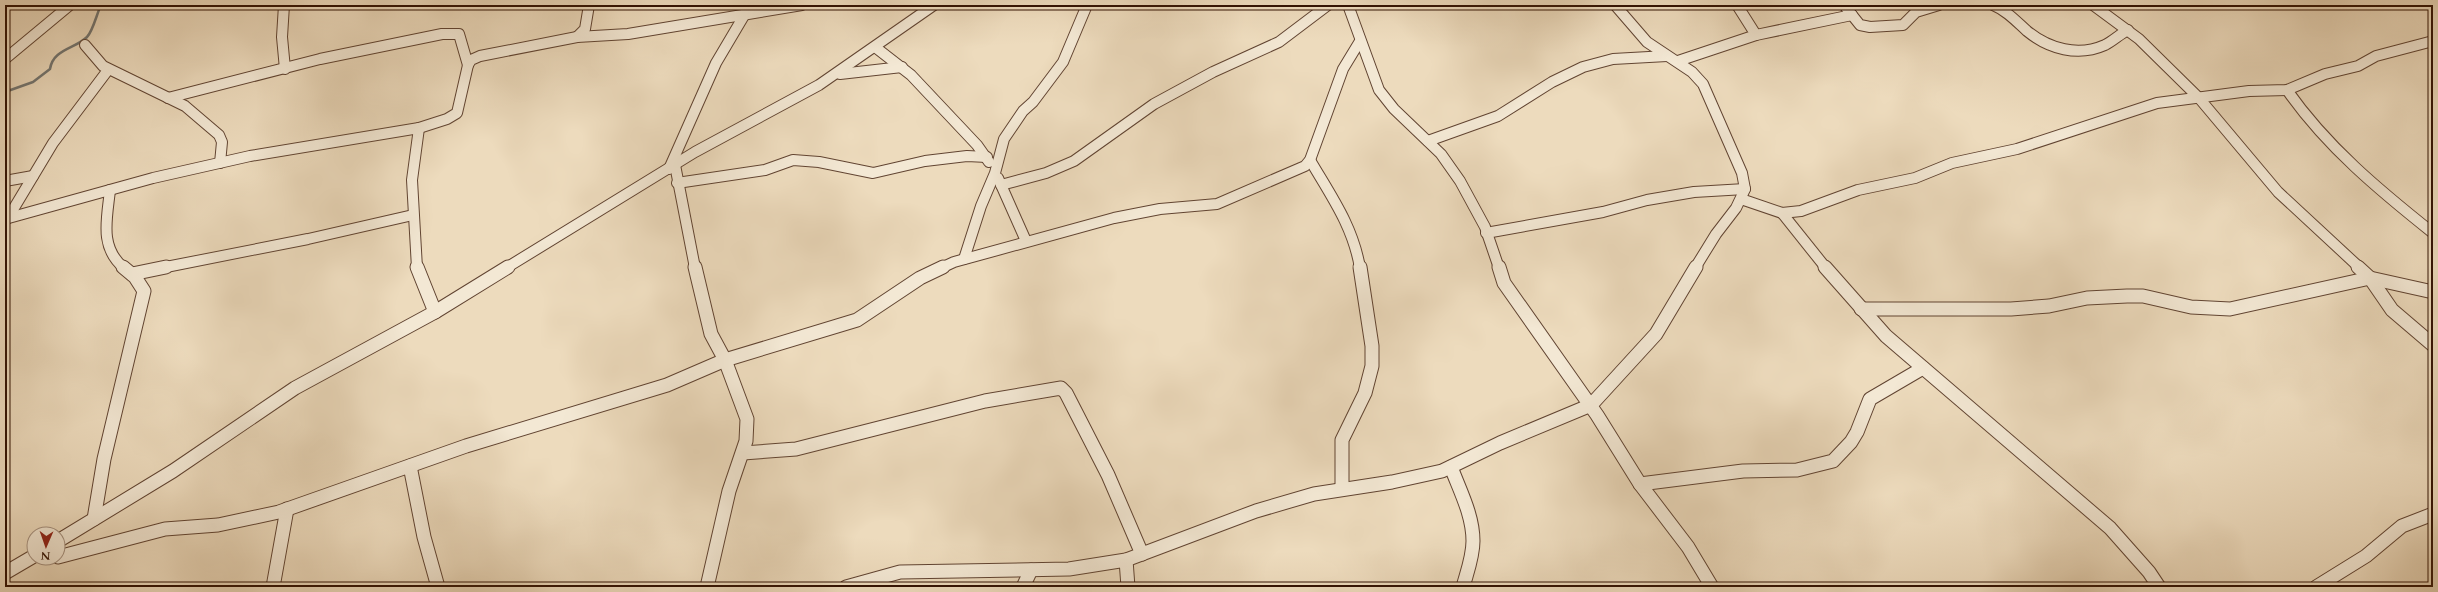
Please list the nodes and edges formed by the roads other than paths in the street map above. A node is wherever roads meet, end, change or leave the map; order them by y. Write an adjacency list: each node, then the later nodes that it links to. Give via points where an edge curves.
1 (70, 5): 24 (street)
2 (284, 5): 28 (street, via 282,37)
3 (589, 5): 19 (street, via 585,29)
4 (802, 5): 15 (street)
5 (934, 5): 23 (street)
6 (1087, 5): 40 (street, via 1063,62 1006,135)
7 (1328, 5): 44 (street, via 1279,42 1213,72 1154,104 1074,161 1046,173)
8 (1348, 5): 21 (street)
9 (1615, 5): 25 (street, via 1647,42)
10 (1737, 5): 18 (street)
11 (1844, 5): 16 (street)
12 (1937, 5): 16 (street, via 1916,12 1903,25 1865,26 1860,25)
13 (1993, 5): 17 (street, via 2012,16 2038,39 2059,50 2082,51 2103,46)
14 (2093, 5): 17 (street)
15 (746, 14): 19 (street, via 628,34); 39 (street, via 716,63)
16 (1852, 15): 18 (street)
17 (2128, 30): 33 (street)
18 (1756, 36): 25 (street)
19 (577, 37): 26 (street, via 480,56 471,60)
20 (2433, 41): 31 (street, via 2376,56 2358,66 2325,74)
21 (1360, 42): 35 (street, via 1379,90 1394,109); 37 (street, via 1343,69)
22 (85, 45): 29 (street)
23 (875, 47): 27 (street); 30 (street)
24 (5, 59)
25 (1672, 59): 35 (street, via 1635,55 1580,66 1509,111); 46 (street, via 1692,72 1711,99 1742,172)
26 (468, 65): 28 (street, via 459,34 456,33 392,43); 34 (street, via 457,113 447,119)
27 (902, 66): 30 (street); 36 (street, via 976,142)
28 (285, 69): 32 (street)
29 (108, 70): 32 (street); 41 (street, via 53,143)
30 (834, 76): 39 (street)
31 (2287, 90): 33 (street, via 2249,91); 51 (street, via 2303,114 2345,159)
32 (168, 98): 38 (street, via 185,106 219,135 222,142)
33 (2199, 98): 47 (street, via 2157,103 2017,149 1952,163 1915,178 1858,190 1801,211); 55 (street, via 2278,192)
34 (418, 128): 38 (street); 48 (street, via 412,180)
35 (1428, 142): 50 (street, via 1441,154 1460,181)
36 (986, 157): 40 (street); 43 (street, via 967,156 925,161 873,173 819,162 793,160 750,174)
37 (1310, 160): 52 (street, via 1305,166 1285,176 1217,204 1160,209); 67 (street, via 1348,225 1356,245 1372,346 1372,366 1365,393 1342,440)
38 (220, 163): 45 (street)
39 (672, 167): 43 (street); 58 (street)
40 (995, 173): 44 (street); 53 (street, via 980,206)
41 (33, 176): 42 (street); 49 (street)
42 (5, 181)
43 (677, 183): 60 (street, via 700,292 712,334)
44 (1001, 185): 52 (street)
45 (110, 190): 49 (street); 54 (street, via 106,238 108,249)
46 (1743, 194): 47 (street); 50 (street, via 1678,195 1603,212); 62 (street, via 1656,334)
47 (1782, 213): 57 (street)
48 (412, 215): 54 (street, via 308,239); 58 (street, via 417,271)
49 (6, 218)
50 (1486, 233): 62 (street, via 1504,283)
51 (2433, 233)
52 (1026, 241): 53 (street)
53 (964, 259): 60 (street, via 920,278 857,320)
54 (132, 274): 70 (street, via 139,279 144,297 104,458)
55 (2370, 278): 56 (street); 57 (street, via 2230,310 2191,307 2143,296 2087,298 2049,306 2011,309); 59 (street, via 2392,310)
56 (2433, 292)
57 (1861, 309): 61 (street, via 1886,336)
58 (435, 312): 70 (street, via 295,388 173,471)
59 (2433, 344)
60 (725, 360): 63 (street, via 746,418); 64 (street, via 667,385 466,446)
61 (1923, 368): 66 (street, via 1870,399 1851,442 1832,461 1797,470 1743,471); 86 (street, via 2110,528)
62 (1590, 405): 65 (street); 66 (street)
63 (743, 453): 72 (street, via 796,449 985,401 1061,388 1066,393 1108,475); 80 (street, via 729,491)
64 (410, 466): 68 (street); 79 (street, via 424,537)
65 (1451, 467): 67 (street, via 1392,482); 84 (street, via 1470,523 1473,540 1472,557)
66 (1640, 484): 85 (street, via 1688,547)
67 (1342, 489): 72 (street, via 1314,494 1256,511)
68 (287, 509): 73 (street, via 218,525 159,530); 78 (street)
69 (2433, 514): 87 (street, via 2402,526 2366,556)
70 (94, 519): 71 (street)
71 (66, 536)
72 (1142, 554): 74 (street)
73 (66, 555)
74 (1126, 560): 76 (street, via 1068,569); 83 (street)
75 (26, 561): 77 (street)
76 (1032, 570): 81 (street, via 900,572); 82 (street)
77 (5, 573)
78 (272, 587)
79 (438, 587)
80 (707, 587)
81 (846, 587)
82 (1023, 587)
83 (1128, 587)
84 (1463, 587)
85 (1712, 587)
86 (2159, 587)
87 (2316, 587)

